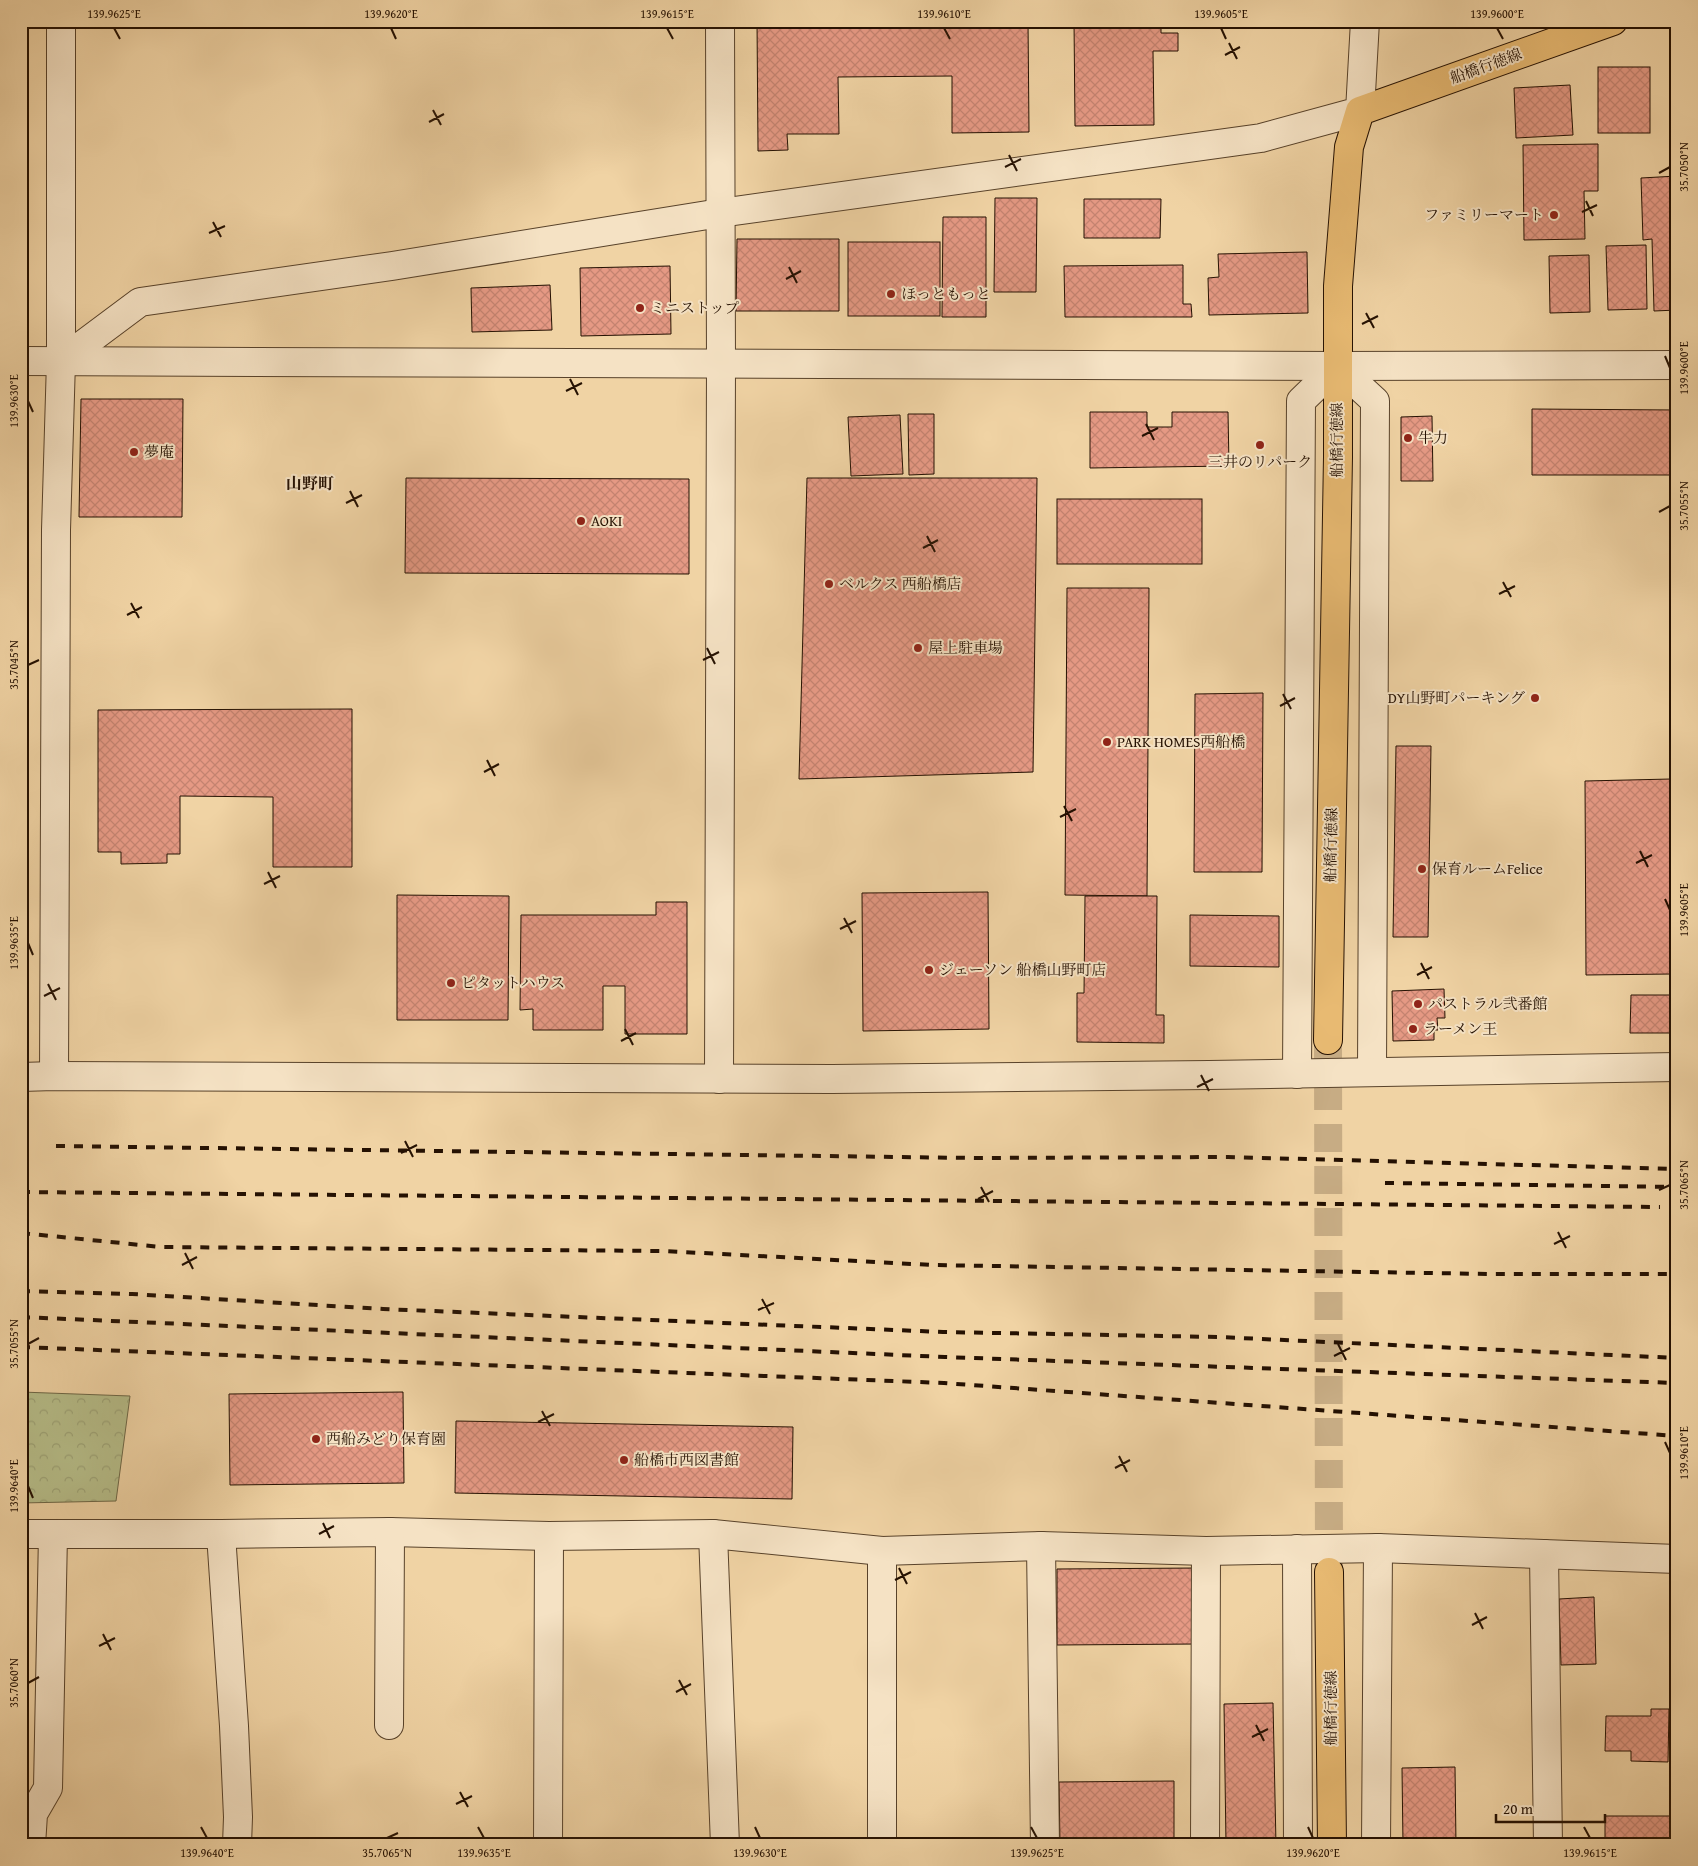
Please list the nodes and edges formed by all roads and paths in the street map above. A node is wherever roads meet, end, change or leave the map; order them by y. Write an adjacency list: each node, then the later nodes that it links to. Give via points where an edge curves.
1 (61, 21): 8 (street)
2 (720, 21): 6 (street)
3 (1365, 21): 5 (street)
4 (1613, 21): 5 (main road, 船橋行徳線)
5 (1360, 111): 6 (street, via 1261,138); 11 (main road, 船橋行徳線, via 1349,147 1338,286)
6 (720, 213): 8 (street, via 392,266 140,302); 9 (street)
7 (21, 360): 8 (street)
8 (61, 361): 9 (street); 16 (street, via 56,530)
9 (721, 363): 11 (street); 18 (street)
10 (1677, 364): 11 (street)
11 (1337, 366): 12 (main road, 船橋行徳線); 14 (street, via 1376,401); 15 (street, via 1301,401)
12 (1328, 1040)
13 (1677, 1067): 14 (street)
14 (1372, 1072): 15 (street)
15 (1297, 1074): 18 (street)
16 (54, 1076): 17 (street); 18 (street)
17 (21, 1077)
18 (719, 1079)
19 (390, 1532): 22 (street); 24 (street); 33 (street)
20 (21, 1534): 21 (street)
21 (53, 1534): 22 (street); 34 (street, via 48,1788 33,1814)
22 (221, 1534): 35 (street, via 234,1726)
23 (714, 1534): 24 (street); 28 (street); 37 (street)
24 (549, 1536): 36 (street)
25 (1041, 1546): 28 (street); 29 (street); 39 (street)
26 (1378, 1548): 27 (street); 30 (street); 43 (street)
27 (1297, 1549): 29 (street); 41 (street)
28 (882, 1551): 38 (street)
29 (1206, 1551): 40 (street)
30 (1544, 1554): 31 (street); 44 (street)
31 (1677, 1559)
32 (1329, 1572): 42 (main road, 船橋行徳線)
33 (389, 1725)
34 (31, 1845)
35 (237, 1845)
36 (548, 1845)
37 (725, 1845)
38 (882, 1845)
39 (1045, 1845)
40 (1205, 1845)
41 (1298, 1845)
42 (1332, 1845)
43 (1376, 1845)
44 (1548, 1845)

